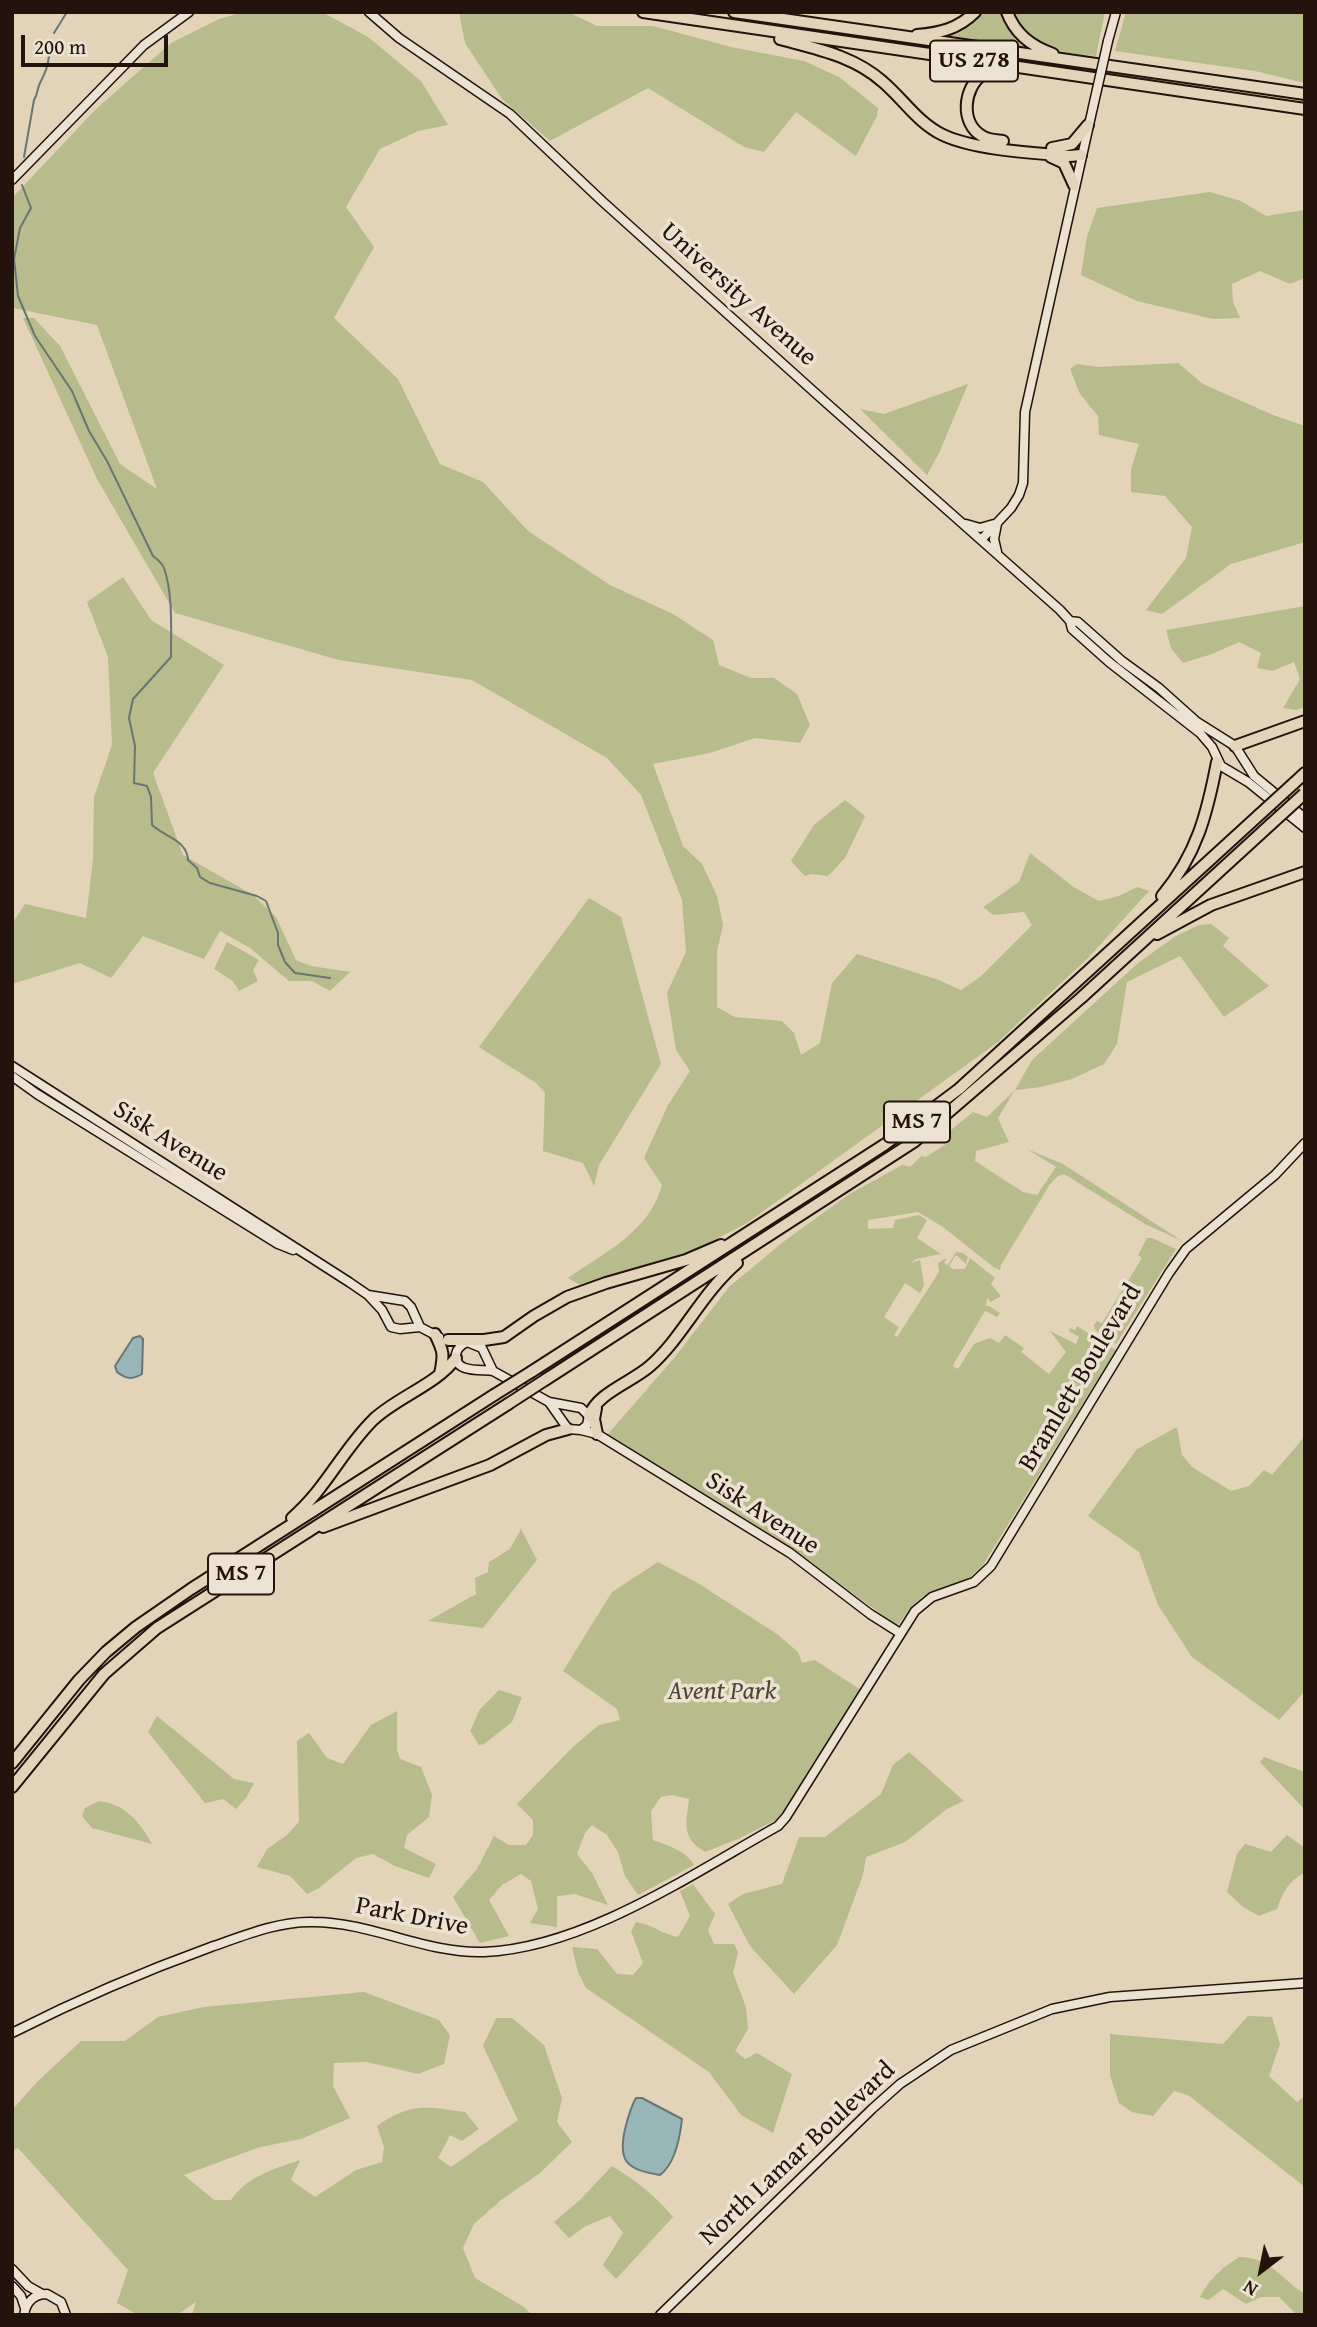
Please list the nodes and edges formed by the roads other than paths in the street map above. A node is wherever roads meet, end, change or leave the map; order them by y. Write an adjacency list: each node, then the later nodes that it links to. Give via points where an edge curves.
1 (189, 12): 17 (street, via 144,45)
2 (369, 12): 19 (street, University Avenue, via 517,120)
3 (643, 12): 8 (highway, US 278)
4 (734, 12): 9 (highway, US 278)
5 (975, 12): 9 (highway, via 945,32)
6 (1007, 12): 10 (highway, via 1028,42)
7 (1116, 12): 14 (street, bridge)
8 (721, 24): 11 (highway, US 278); 15 (highway, via 840,55 882,80 912,112 944,135 986,146)
9 (900, 36): 10 (highway, US 278)
10 (1076, 61): 12 (highway, US 278)
11 (1017, 68): 13 (highway, US 278); 15 (highway, via 984,73 976,80 968,98 967,118 987,138)
12 (1305, 94)
13 (1305, 109)
14 (1088, 125): 15 (highway, via 1072,144); 16 (street)
15 (1047, 151): 16 (highway); 18 (highway, via 1064,163)
16 (1081, 155): 18 (street)
17 (12, 180)
18 (1074, 184): 20 (street, via 1025,412 1023,483)
19 (962, 523): 20 (street, via 980,528); 21 (street, University Avenue)
20 (997, 523): 21 (street); 22 (street)
21 (981, 540): 22 (street, University Avenue)
22 (998, 555): 23 (street, University Avenue)
23 (1070, 621): 25 (street, University Avenue); 26 (street, University Avenue, via 1072,629 1109,662 1200,733)
24 (1305, 721): 25 (highway)
25 (1233, 745): 26 (street, via 1222,746); 29 (street, University Avenue, via 1254,776)
26 (1216, 758): 30 (street, University Avenue); 32 (highway, via 1209,807 1191,853)
27 (1305, 773): 32 (highway, MS 7, bridge)
28 (1305, 793): 33 (highway, MS 7, bridge)
29 (1305, 818)
30 (1305, 828)
31 (1305, 872): 33 (highway, via 1211,905)
32 (1138, 926): 37 (highway, MS 7, via 949,1097)
33 (1132, 951): 38 (highway, MS 7, via 915,1141)
34 (12, 1066): 39 (street, Sisk Avenue)
35 (12, 1076): 39 (street, Sisk Avenue, via 267,1237)
36 (1305, 1143): 60 (street, Bramlett Boulevard, via 1275,1175 1186,1249 991,1566 974,1582 932,1597)
37 (749, 1233): 46 (highway, via 686,1260 567,1297); 58 (highway, MS 7, bridge)
38 (762, 1241): 52 (highway, via 710,1289 653,1364); 59 (highway, MS 7, bridge)
39 (305, 1255): 40 (street, Sisk Avenue)
40 (368, 1295): 41 (street, Sisk Avenue); 43 (street, Sisk Avenue)
41 (394, 1301): 42 (street, Sisk Avenue, via 405,1301); 43 (street)
42 (413, 1314): 44 (street, Sisk Avenue); 45 (street)
43 (385, 1316): 45 (street, Sisk Avenue, via 391,1327)
44 (420, 1327): 45 (street); 47 (street)
45 (405, 1328)
46 (504, 1337): 47 (highway); 48 (highway)
47 (442, 1338): 49 (street); 51 (highway)
48 (477, 1345): 49 (street, via 467,1342); 50 (street)
49 (458, 1351): 50 (street, via 460,1365 468,1370); 51 (highway)
50 (493, 1371): 53 (street)
51 (440, 1374): 58 (highway, via 377,1416 311,1501)
52 (601, 1399): 54 (highway); 57 (highway, via 594,1419)
53 (549, 1402): 54 (street, via 581,1408); 55 (street)
54 (589, 1418): 56 (street); 57 (street, Sisk Avenue)
55 (568, 1429): 56 (street, Sisk Avenue); 59 (highway, via 546,1435 490,1465 357,1513)
56 (581, 1430): 57 (street, Sisk Avenue)
57 (597, 1434): 60 (street, Sisk Avenue, via 790,1553)
58 (266, 1541): 61 (highway, MS 7, via 163,1608 106,1652)
59 (285, 1545): 62 (highway, MS 7, via 129,1651 71,1712)
60 (900, 1633): 64 (street, Park Drive, via 778,1826 589,1929 485,1952 453,1950 335,1924 288,1924 142,1972)
61 (12, 1763)
62 (12, 1787)
63 (1305, 1983): 70 (street, North Lamar Boulevard, via 1099,1998 1052,2010 951,2050 900,2084 861,2119)
64 (12, 2033)
65 (12, 2269): 67 (street)
66 (12, 2286): 68 (street, via 21,2295)
67 (42, 2294): 68 (street, via 32,2298); 69 (street, via 57,2298)
68 (24, 2311)
69 (66, 2315)
70 (660, 2315)

